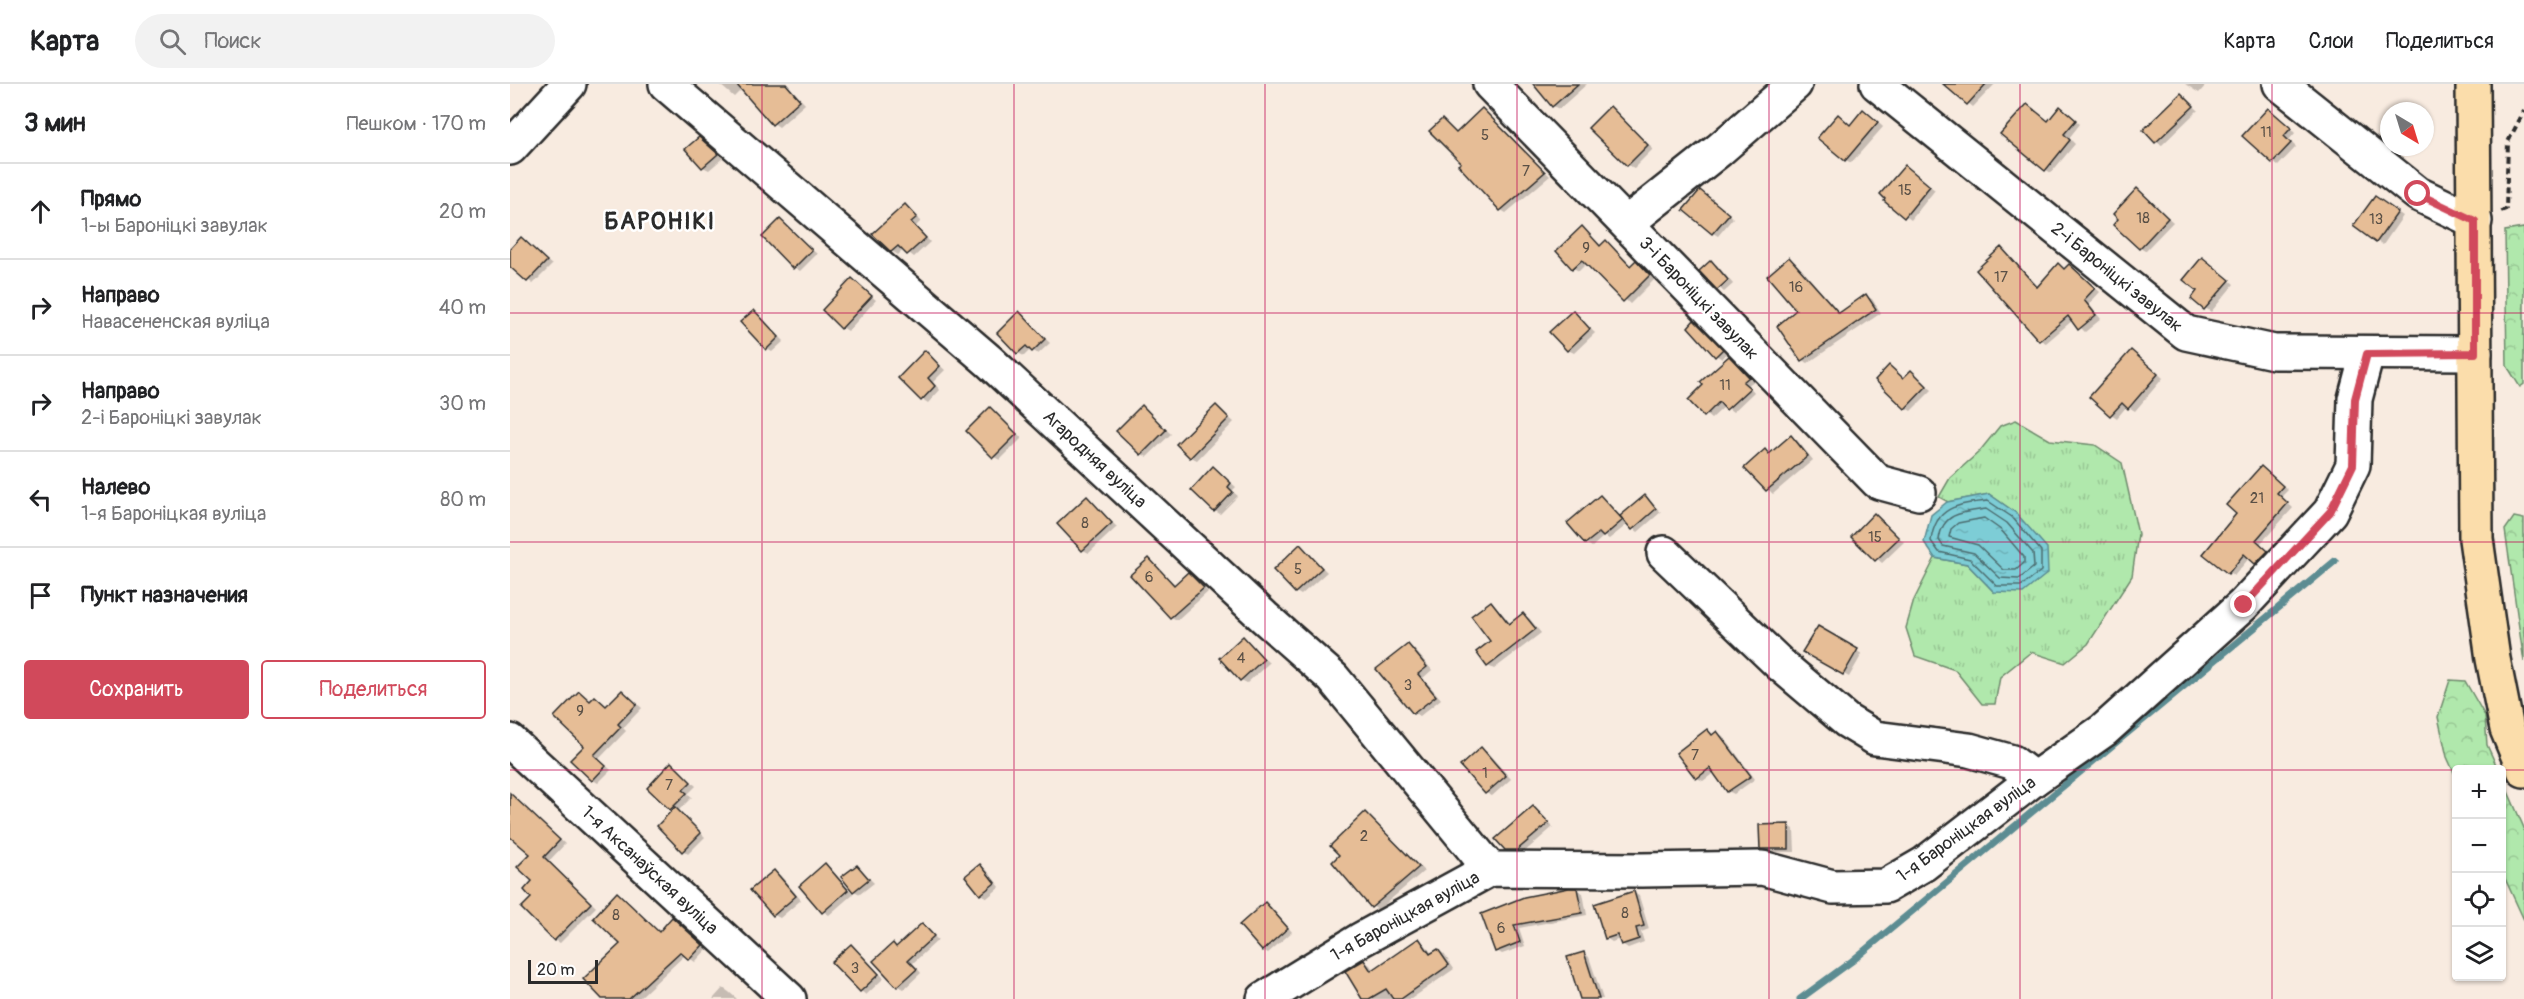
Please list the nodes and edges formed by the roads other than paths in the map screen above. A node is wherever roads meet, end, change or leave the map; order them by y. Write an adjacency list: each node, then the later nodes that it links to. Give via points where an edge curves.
1 (569, 84): 8 (street)
2 (666, 84): 20 (street, Агародняя вуліца, via 989,361 1333,678)
3 (1490, 84): 10 (street, 3-і Бароніцкі завулак)
4 (1796, 84): 10 (street)
5 (1877, 84): 11 (street, 2-і Бароніцкі завулак, via 2186,333 2274,352)
6 (2280, 84): 9 (street, via 2418,194)
7 (2473, 84): 9 (main road)
8 (510, 148)
9 (2475, 221): 12 (main road)
10 (1627, 223): 15 (street, 3-і Бароніцкі завулак, via 1878,482)
11 (2311, 353): 13 (street, 2-і Бароніцкі завулак); 14 (street)
12 (2475, 353): 13 (street, 2-і Бароніцкі завулак); 18 (main road, via 2476,539 2507,729)
13 (2367, 354): 14 (street, 1-я Бароніцкая вуліца)
14 (2355, 399): 19 (street, 1-я Бароніцкая вуліца, via 2353,465 2330,512 2244,605 2104,730)
15 (1918, 493)
16 (1664, 553): 19 (street, via 1782,666 1847,721 1875,738 1969,750 2012,762)
17 (510, 741): 21 (street, 1-я Аксанаўская вуліца)
18 (2524, 770)
19 (2034, 779): 20 (street, 1-я Бароніцкая вуліца, via 1924,864 1886,886 1833,886 1762,868)
20 (1490, 869): 22 (street, 1-я Бароніцкая вуліца, via 1360,940)
21 (789, 999)
22 (1264, 999)

